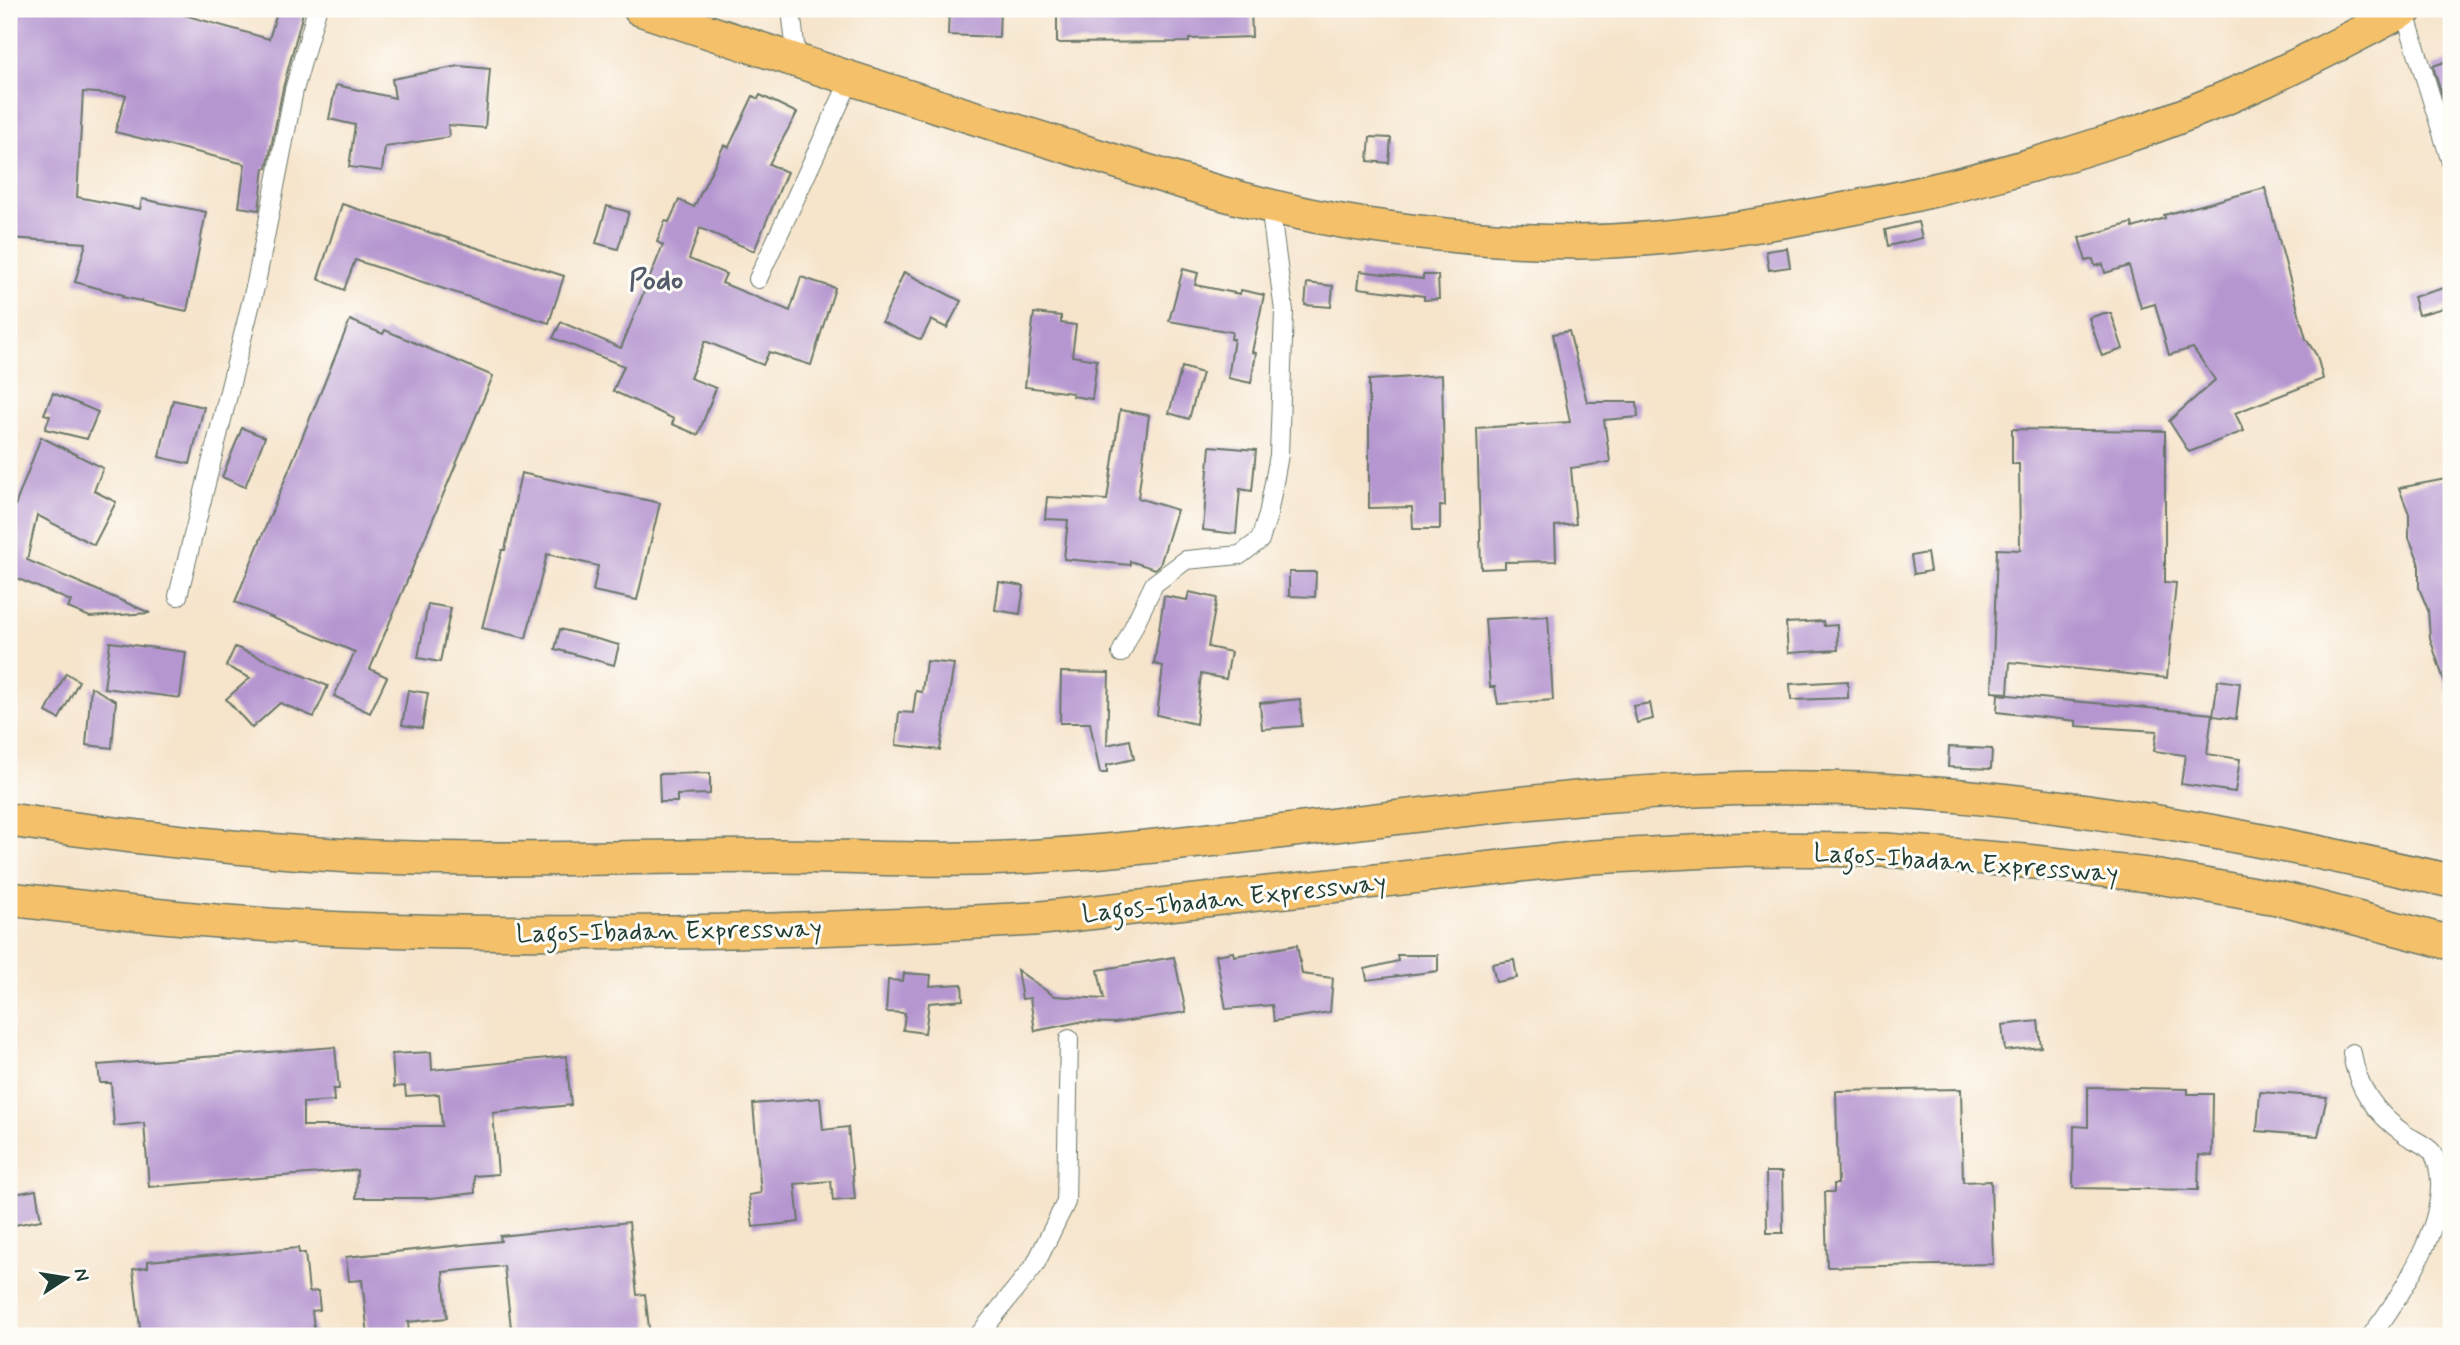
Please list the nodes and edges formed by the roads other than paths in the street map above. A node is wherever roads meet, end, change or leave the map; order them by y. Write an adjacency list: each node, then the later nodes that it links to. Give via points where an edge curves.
1 (317, 9): 10 (street, via 294,90 256,283)
2 (640, 9): 5 (highway)
3 (791, 9): 5 (street)
4 (2405, 10): 7 (street); 8 (highway, via 2202,107 2123,138 1949,188 1804,218 1649,238 1576,242 1447,235)
5 (797, 63): 6 (highway)
6 (851, 78): 8 (highway, via 1015,133); 9 (street)
7 (2451, 162)
8 (1270, 206): 11 (street, via 1284,311 1279,455 1260,540 1240,555 1186,559 1168,571 1154,584)
9 (758, 279)
10 (178, 596)
11 (1121, 653)
12 (9, 820): 13 (highway, via 138,838 352,856 1003,858 1567,799 1699,790 1866,789 1954,795 2213,831)
13 (2451, 881)
14 (9, 899): 15 (highway, Lagos-Ibadan Expressway, via 343,929 536,934 941,925 1033,919 1592,857 1751,849 1886,850 2148,876 2288,900)
15 (2451, 943)
16 (1069, 1039): 18 (street, via 1066,1202 1035,1265)
17 (2352, 1053): 19 (street, via 2355,1076 2383,1119 2432,1152 2441,1180 2442,1209 2433,1239)
18 (978, 1336)
19 (2371, 1336)

